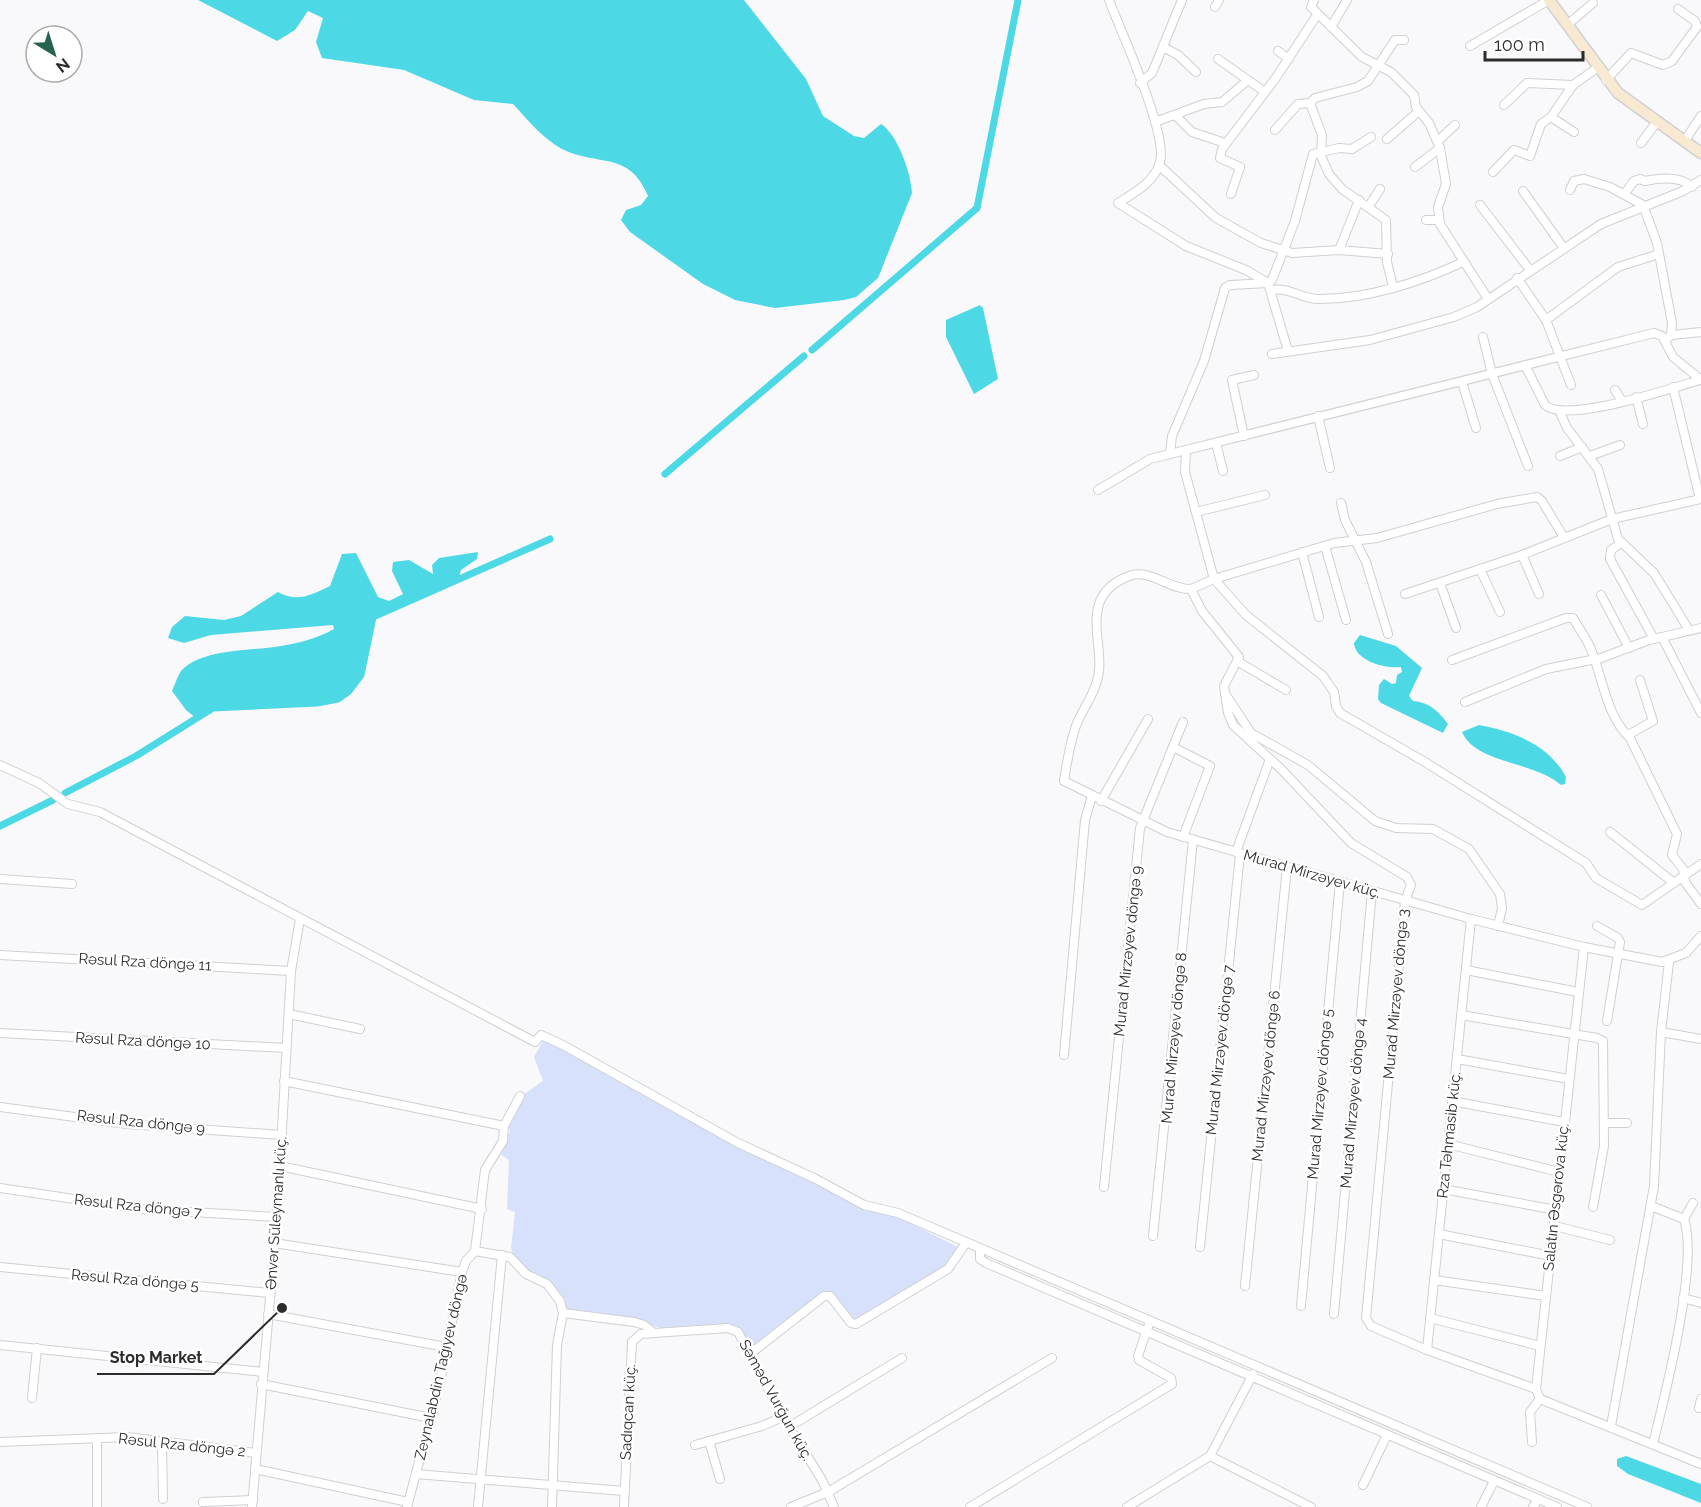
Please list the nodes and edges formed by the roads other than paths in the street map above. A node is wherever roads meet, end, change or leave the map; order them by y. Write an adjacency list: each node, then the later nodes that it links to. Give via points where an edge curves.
1 (1109, 0): 22 (street)
2 (1182, 0): 13 (street)
3 (1347, 0): 10 (street)
4 (1549, 0): 9 (street); 12 (street)
5 (1311, 1): 8 (street)
6 (1593, 3): 9 (street)
7 (1678, 9): 21 (street, via 1697,27 1672,61 1663,65 1631,53)
8 (1317, 15): 10 (street); 16 (street)
9 (1567, 25): 18 (street)
10 (1331, 27): 17 (street, via 1362,57)
11 (1404, 40): 17 (street, via 1395,40)
12 (1470, 46)
13 (1165, 48): 19 (street); 22 (street, via 1152,73)
14 (1278, 51): 16 (street)
15 (1218, 59): 20 (street)
16 (1289, 59): 24 (street)
17 (1378, 66): 25 (street, via 1364,85 1315,98); 27 (street, via 1392,72 1411,91)
18 (1597, 68): 21 (street); 23 (street)
19 (1196, 72)
20 (1248, 80): 24 (street); 28 (street, via 1222,102 1209,102)
21 (1606, 80): 32 (street)
22 (1140, 83): 31 (street)
23 (1573, 85): 26 (street, via 1527,83); 30 (street)
24 (1265, 92): 39 (street)
25 (1310, 103): 34 (street, via 1298,104); 42 (street, via 1322,135)
26 (1503, 105)
27 (1419, 111): 37 (street); 41 (street)
28 (1175, 115): 31 (street); 39 (street, via 1192,132)
29 (1701, 116): 38 (street)
30 (1551, 117): 35 (street); 46 (street, via 1541,124 1530,156 1514,150)
31 (1155, 122): 44 (street, via 1162,152)
32 (1656, 123): 38 (street); 40 (street)
33 (1455, 125): 41 (street)
34 (1275, 130)
35 (1574, 132)
36 (1371, 137): 42 (street, via 1352,150)
37 (1387, 139)
38 (1684, 142): 43 (street)
39 (1225, 143): 53 (street, via 1220,158 1240,167)
40 (1641, 143)
41 (1439, 144): 45 (street); 59 (street, via 1446,184 1438,207)
42 (1321, 151): 54 (street, via 1325,167 1336,183); 62 (street, via 1311,158 1307,186)
43 (1701, 153)
44 (1159, 165): 62 (street, via 1216,218); 68 (street, via 1146,183 1118,203 1173,239)
45 (1414, 167)
46 (1493, 172)
47 (1701, 180): 48 (street)
48 (1692, 187): 52 (street, via 1659,177 1634,181); 56 (street)
49 (1380, 189): 57 (street)
50 (1570, 190): 52 (street, via 1574,181 1584,179)
51 (1523, 191): 60 (street)
52 (1625, 193): 56 (street)
53 (1231, 194)
54 (1359, 200): 57 (street); 61 (street)
55 (1480, 205): 66 (street)
56 (1643, 205): 60 (street, via 1600,224); 64 (street)
57 (1369, 206): 63 (street, via 1386,220)
58 (1426, 220): 59 (street)
59 (1439, 220): 65 (street)
60 (1563, 247): 66 (street)
61 (1339, 250): 62 (street); 63 (street)
62 (1283, 252): 68 (street)
63 (1388, 254): 69 (street)
64 (1659, 254): 71 (street, via 1618,267); 74 (street, via 1672,323)
65 (1463, 262): 69 (street, via 1430,277); 70 (street)
66 (1530, 270): 67 (street)
67 (1517, 278): 70 (street); 71 (street)
68 (1270, 286): 69 (street, via 1314,299); 75 (street); 97 (street, via 1225,288 1204,361 1172,436)
69 (1393, 287)
70 (1488, 299): 75 (street, via 1439,322 1370,340)
71 (1546, 320): 77 (street)
72 (1701, 332): 74 (street)
73 (1483, 337): 79 (street)
74 (1668, 338): 77 (street, via 1654,333); 81 (street, via 1673,357)
75 (1288, 351): 76 (street)
76 (1272, 354)
77 (1559, 356): 78 (street); 83 (street)
78 (1525, 365): 79 (street); 88 (street, via 1545,405)
79 (1492, 374): 82 (street); 100 (street)
80 (1254, 375): 92 (street, via 1232,381)
81 (1700, 380): 84 (street)
82 (1462, 382): 89 (street); 91 (street)
83 (1571, 385)
84 (1673, 387): 86 (street); 105 (street)
85 (1615, 390): 87 (street)
86 (1636, 397): 87 (street); 90 (street)
87 (1622, 401): 88 (street, via 1584,410)
88 (1559, 410): 95 (street)
89 (1318, 416): 92 (street); 101 (street)
90 (1643, 424)
91 (1476, 428)
92 (1244, 436): 93 (street)
93 (1216, 443): 96 (street); 102 (street)
94 (1620, 445): 99 (street)
95 (1582, 447): 98 (street); 99 (street)
96 (1186, 450): 97 (street); 107 (street, via 1185,472)
97 (1170, 454): 103 (street, via 1139,464)
98 (1560, 456)
99 (1590, 456): 108 (street, via 1598,469)
100 (1528, 466)
101 (1330, 468)
102 (1223, 471)
103 (1098, 490)
104 (1265, 495): 107 (street)
105 (1700, 499): 108 (street)
106 (1341, 502): 110 (street)
107 (1196, 512): 116 (street)
108 (1612, 519): 109 (street); 111 (street)
109 (1563, 536): 110 (street, via 1537,497 1497,504 1386,536); 114 (street)
110 (1356, 540): 112 (street); 128 (street)
111 (1621, 543): 127 (street, via 1654,573); 129 (street, via 1611,550 1610,559)
112 (1325, 546): 113 (street); 124 (street)
113 (1302, 552): 116 (street); 123 (street)
114 (1522, 555): 115 (street); 120 (street)
115 (1480, 569): 117 (street); 122 (street)
116 (1214, 579): 118 (street); 157 (street, via 1246,615 1323,676 1334,692 1340,713 1586,863 1596,878 1642,905)
117 (1440, 583): 119 (street); 125 (street)
118 (1191, 589): 133 (street, via 1202,611 1238,653); 145 (street, Murad Mirzəyev küç., via 1141,573 1120,580 1098,607 1098,677 1072,736 1064,781)
119 (1405, 594)
120 (1539, 594)
121 (1601, 595): 130 (street)
122 (1500, 612)
123 (1319, 617)
124 (1346, 620)
125 (1456, 628)
126 (1701, 628): 127 (street)
127 (1689, 630): 129 (street)
128 (1388, 634)
129 (1658, 638): 130 (street); 138 (street)
130 (1629, 648): 132 (street)
131 (1452, 660): 132 (street, via 1570,617 1589,644)
132 (1594, 660): 137 (street, via 1546,669); 141 (street, via 1620,729)
133 (1237, 661): 135 (street); 136 (street, via 1225,681)
134 (1640, 680): 141 (street, via 1653,722)
135 (1286, 690)
136 (1225, 694): 143 (street, Murad Mirzəyev döngə 3, via 1233,725); 164 (street, via 1251,733 1308,765 1374,821 1396,828 1433,829 1469,849 1500,894)
137 (1465, 702)
138 (1701, 713)
139 (1148, 719): 146 (street)
140 (1184, 722): 142 (street, Murad Mirzəyev döngə 9)
141 (1628, 735): 154 (street, via 1677,834 1671,851 1683,869)
142 (1173, 747): 147 (street, Murad Mirzəyev döngə 9); 149 (street, via 1210,766)
143 (1270, 759): 151 (street, Murad Mirzəyev döngə 7); 160 (street, Murad Mirzəyev döngə 3, via 1351,843 1410,880)
144 (0, 765): 162 (street, via 39,783 68,804 100,812)
145 (1092, 796): 146 (street, Murad Mirzəyev küç.); 183 (street, via 1085,820)
146 (1101, 801): 147 (street, Murad Mirzəyev küç.)
147 (1142, 821): 149 (street, Murad Mirzəyev küç.); 198 (street, Murad Mirzəyev döngə 9)
148 (1610, 832): 157 (street)
149 (1183, 837): 150 (street, Murad Mirzəyev küç.)
150 (1193, 840): 151 (street, Murad Mirzəyev küç.); 210 (street, Murad Mirzəyev döngə 8)
151 (1238, 853): 153 (street, Murad Mirzəyev küç.); 214 (street, Murad Mirzəyev döngə 7)
152 (1701, 864): 154 (street)
153 (1287, 867): 156 (street, Murad Mirzəyev küç.); 222 (street, Murad Mirzəyev döngə 6)
154 (1684, 878): 157 (street); 161 (street)
155 (0, 879): 158 (street)
156 (1340, 882): 159 (street, Murad Mirzəyev küç.); 229 (street, Murad Mirzəyev döngə 5)
157 (1674, 883)
158 (72, 884)
159 (1372, 891): 160 (street, Murad Mirzəyev küç.); 232 (street, Murad Mirzəyev döngə 4)
160 (1405, 901): 163 (street, Murad Mirzəyev küç.); 241 (street, Murad Mirzəyev döngə 3, via 1366,1318 1371,1326)
161 (1701, 904)
162 (300, 919): 172 (street, Ənvər Süleymanlı küç.); 213 (street, via 536,1042 541,1035 563,1045 738,1143 864,1205 898,1213)
163 (1472, 919): 164 (street, Murad Mirzəyev küç.); 171 (street, Rza Təhmasib küç.)
164 (1498, 926): 167 (street, Murad Mirzəyev küç.)
165 (1597, 926): 168 (street, via 1618,938)
166 (1701, 936): 170 (street, via 1686,953)
167 (1584, 947): 168 (street, Murad Mirzəyev küç.); 173 (street, Salatın Əsgərova küç.)
168 (1617, 954): 170 (street, Murad Mirzəyev küç.); 176 (street)
169 (0, 955): 172 (street, Rəsul Rza döngə 11)
170 (1669, 962): 178 (street)
171 (1466, 970): 173 (street); 175 (street, Rza Təhmasib küç.)
172 (291, 971): 174 (street, Ənvər Süleymanlı küç.)
173 (1578, 992): 180 (street, Salatın Əsgərova küç.)
174 (288, 1014): 177 (street); 182 (street, Ənvər Süleymanlı küç.)
175 (1461, 1015): 180 (street); 184 (street, Rza Təhmasib küç.)
176 (1607, 1021)
177 (360, 1029)
178 (1661, 1032): 181 (street); 202 (street)
179 (0, 1033): 182 (street, Rəsul Rza döngə 10)
180 (1574, 1034): 185 (street, Salatın Əsgərova küç.); 191 (street, via 1603,1041)
181 (1701, 1039)
182 (286, 1048): 186 (street, Ənvər Süleymanlı küç.)
183 (1064, 1055)
184 (1457, 1059): 185 (street); 188 (street, Rza Təhmasib küç.)
185 (1569, 1079): 190 (street, Salatın Əsgərova küç.)
186 (284, 1081): 193 (street); 194 (street, Ənvər Süleymanlı küç.)
187 (520, 1096): 193 (street, Zeynalabdin Tağıyev döngə)
188 (1452, 1101): 190 (street); 195 (street, Rza Təhmasib küç.)
189 (0, 1107): 194 (street, Rəsul Rza döngə 9, via 127,1124)
190 (1564, 1122): 197 (street, Salatın Əsgərova küç.)
191 (1604, 1123): 192 (street); 203 (street)
192 (1627, 1123)
193 (504, 1126): 204 (street, Zeynalabdin Tağıyev döngə, via 503,1141 485,1170)
194 (282, 1135): 196 (street, Ənvər Süleymanlı küç.)
195 (1448, 1144): 197 (street); 200 (street, Rza Təhmasib küç.)
196 (280, 1166): 204 (street); 206 (street, Ənvər Süleymanlı küç.)
197 (1559, 1172): 205 (street, Salatın Əsgərova küç.)
198 (1104, 1187)
199 (0, 1188): 206 (street, Rəsul Rza döngə 7, via 141,1209)
200 (1443, 1189): 205 (street); 209 (street, Rza Təhmasib küç.)
201 (1693, 1203): 207 (street)
202 (1651, 1206): 207 (street); 256 (street)
203 (1593, 1207)
204 (482, 1209): 216 (street, Zeynalabdin Tağıyev döngə)
205 (1556, 1210): 208 (street, Salatın Əsgərova küç.)
206 (277, 1217): 212 (street, Ənvər Süleymanlı küç.)
207 (1684, 1219): 226 (street, via 1688,1263)
208 (1555, 1226): 211 (street); 218 (street, Salatın Əsgərova küç.)
209 (1439, 1234): 218 (street); 221 (street, Rza Təhmasib küç.)
210 (1153, 1236)
211 (1610, 1240)
212 (274, 1243): 220 (street); 224 (street, Ənvər Süleymanlı küç.)
213 (966, 1243): 215 (street); 242 (street, via 948,1269 856,1324 850,1323 830,1296 824,1296)
214 (1200, 1247)
215 (980, 1249): 223 (street); 227 (street, via 980,1259 986,1263)
216 (475, 1251): 217 (street); 220 (street, Zeynalabdin Tağıyev döngə)
217 (502, 1255): 230 (street, via 547,1284 560,1301); 273 (street)
218 (1551, 1256): 225 (street, Salatın Əsgərova küç.)
219 (0, 1268): 224 (street, Rəsul Rza döngə 5)
220 (462, 1272): 239 (street, Zeynalabdin Tağıyev döngə)
221 (1434, 1280): 225 (street); 233 (street, Rza Təhmasib küç.)
222 (1245, 1286)
223 (1082, 1290): 227 (street); 234 (street)
224 (270, 1293): 231 (street, Ənvər Süleymanlı küç.)
225 (1546, 1296): 238 (street, Salatın Əsgərova küç.)
226 (1683, 1298): 228 (street); 264 (street)
227 (1078, 1303): 236 (street)
228 (1701, 1303)
229 (1301, 1306)
230 (563, 1313): 235 (street, Səməd Vurğun küç., via 634,1322); 276 (street, via 557,1345)
231 (268, 1314): 239 (street); 246 (street, Ənvər Süleymanlı küç.)
232 (1334, 1314)
233 (1430, 1318): 238 (street); 241 (street, Rza Təhmasib küç.)
234 (1150, 1321): 236 (street); 245 (street)
235 (654, 1333): 242 (street, Səməd Vurğun küç., via 734,1329); 278 (street, Sadıqcan küç., via 641,1334 632,1342)
236 (1147, 1333): 247 (street); 291 (street, via 1139,1360 1171,1378 1172,1384)
237 (0, 1345): 240 (street)
238 (1540, 1346): 249 (street, Salatın Əsgərova küç.)
239 (446, 1347): 255 (street, Zeynalabdin Tağıyev döngə)
240 (37, 1348): 246 (street); 250 (street)
241 (1427, 1350): 249 (street, Murad Mirzəyev döngə 3)
242 (750, 1354): 254 (street, Səməd Vurğun küç.)
243 (902, 1358): 257 (street)
244 (1052, 1358): 279 (street)
245 (1256, 1367): 247 (street); 266 (street)
246 (263, 1372): 248 (street, Ənvər Süleymanlı küç.)
247 (1252, 1376): 258 (street); 268 (street)
248 (261, 1384): 255 (street); 267 (street, Ənvər Süleymanlı küç.)
249 (1536, 1389): 251 (street, Salatın Əsgərova küç.)
250 (32, 1398)
251 (1540, 1399): 256 (street); 263 (street, via 1530,1412)
252 (1701, 1399): 253 (street)
253 (1699, 1408)
254 (783, 1417): 257 (street, Səməd Vurğun küç.); 260 (street)
255 (431, 1418): 272 (street, Zeynalabdin Tağıyev döngə)
256 (1611, 1426): 264 (street)
257 (789, 1427): 279 (street, Səməd Vurğun küç.)
258 (1386, 1437): 269 (street); 277 (street)
259 (97, 1438): 261 (street, Rəsul Rza döngə 2); 262 (street, Rəsul Rza döngə 2); 285 (street)
260 (709, 1441): 265 (street); 274 (street)
261 (0, 1442)
262 (162, 1442): 267 (street, Rəsul Rza döngə 2); 280 (street)
263 (1532, 1442)
264 (1653, 1444): 270 (street)
265 (695, 1445)
266 (1447, 1447): 269 (street); 297 (street)
267 (256, 1453): 271 (street, Ənvər Süleymanlı küç.)
268 (1210, 1456): 292 (street); 293 (street)
269 (1441, 1460): 275 (street)
270 (1701, 1464)
271 (255, 1468): 283 (street, Ənvər Süleymanlı küç.); 284 (street)
272 (416, 1474): 273 (street); 284 (street, Zeynalabdin Tağıyev döngə)
273 (480, 1478): 276 (street); 286 (street)
274 (720, 1479)
275 (1494, 1481): 281 (street); 294 (street)
276 (553, 1485): 278 (street); 287 (street)
277 (1363, 1485)
278 (624, 1491): 288 (street, Sadıqcan küç.)
279 (828, 1492): 289 (street); 290 (street, Səməd Vurğun küç.)
280 (163, 1499)
281 (1538, 1499): 295 (street); 296 (street)
282 (202, 1502): 283 (street)
283 (253, 1504)
284 (408, 1505)
285 (97, 1507)
286 (478, 1507)
287 (552, 1507)
288 (624, 1507)
289 (791, 1507)
290 (834, 1507)
291 (970, 1507)
292 (1127, 1507)
293 (1311, 1507)
294 (1481, 1507)
295 (1533, 1507)
296 (1557, 1507)
297 (1585, 1507)

